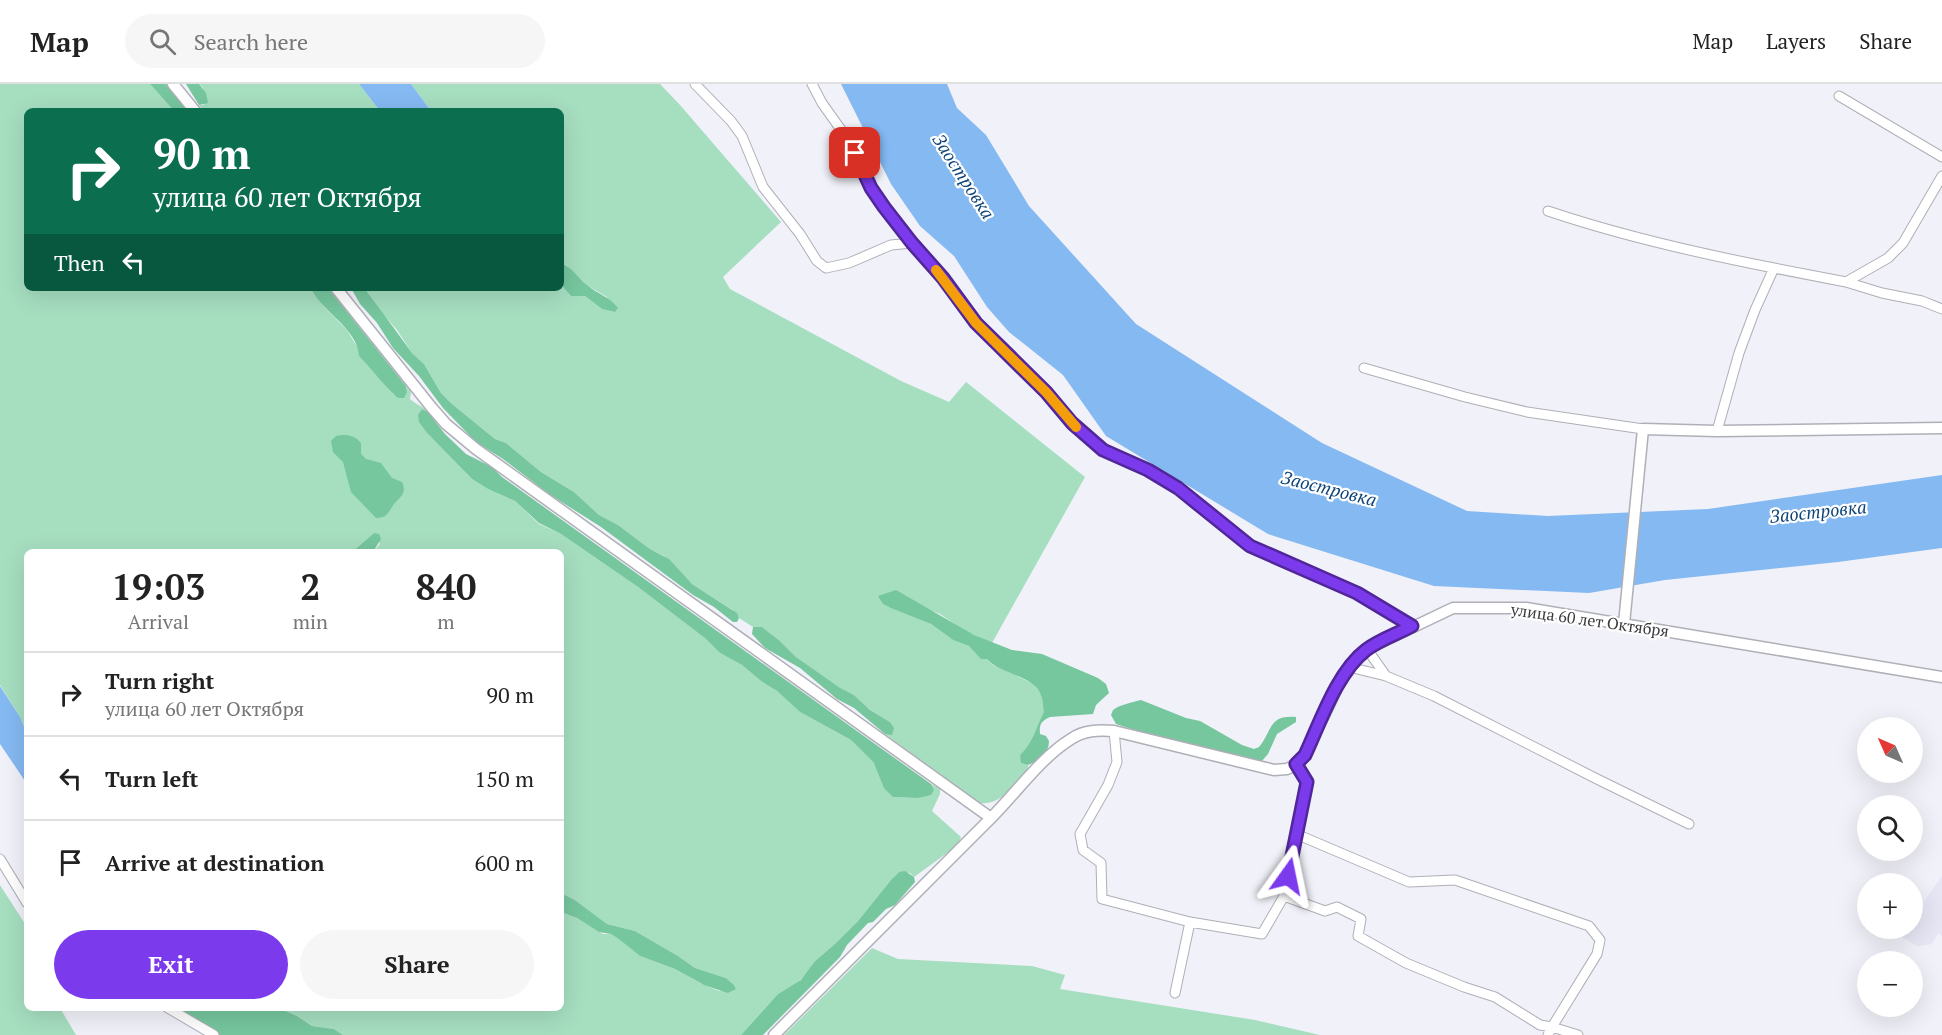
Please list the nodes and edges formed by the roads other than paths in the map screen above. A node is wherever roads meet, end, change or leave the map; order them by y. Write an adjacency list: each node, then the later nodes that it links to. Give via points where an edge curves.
1 (173, 84): 5 (street)
2 (694, 84): 9 (street, via 742,136 763,187 817,261 826,267 849,263 891,245)
3 (812, 84): 9 (street, via 849,141 871,188)
4 (1839, 96): 6 (street)
5 (193, 108)
6 (1942, 157)
7 (1942, 176): 11 (street, via 1903,243 1888,258)
8 (1548, 211): 10 (street, via 1676,249)
9 (912, 243): 19 (street, via 976,323 1103,450 1178,488 1250,546 1357,593)
10 (1774, 268): 11 (street); 17 (street, via 1739,353)
11 (1846, 282): 13 (street)
12 (338, 291): 26 (street, via 432,408 476,449)
13 (1942, 309)
14 (1364, 368): 16 (street, via 1527,412)
15 (1942, 428): 17 (street)
16 (1643, 429): 17 (street); 18 (street)
17 (1717, 431)
18 (1624, 624): 19 (street, улица 60 лет Октября, via 1526,608 1464,607 1440,612); 23 (street, улица 60 лет Октября)
19 (1412, 626): 20 (street, улица 60 лет Октября)
20 (1367, 649): 21 (street, улица 60 лет Октября); 22 (street)
21 (1350, 667): 22 (street); 25 (street, улица 60 лет Октября, via 1305,755)
22 (1386, 676): 27 (street, via 1434,696)
23 (1942, 677)
24 (1114, 731): 25 (street, via 1261,768 1287,769); 26 (street, via 1094,730 1068,740); 32 (street, via 1117,762 1080,834 1083,850 1101,863 1102,899)
25 (1296, 764): 28 (street, via 1307,782)
26 (991, 818): 37 (street)
27 (1689, 824)
28 (1296, 834): 30 (street); 35 (street, via 1409,882 1455,880 1589,926 1600,940 1597,954)
29 (0, 859): 31 (street)
30 (1284, 896): 32 (street, via 1262,934); 35 (street, via 1325,911 1337,907 1361,919 1358,936 1406,963 1495,997)
31 (24, 898)
32 (1190, 922): 33 (street)
33 (1175, 993)
34 (173, 1011): 36 (street)
35 (1550, 1031): 38 (street)
36 (214, 1035)
37 (774, 1035)
38 (1578, 1035)

